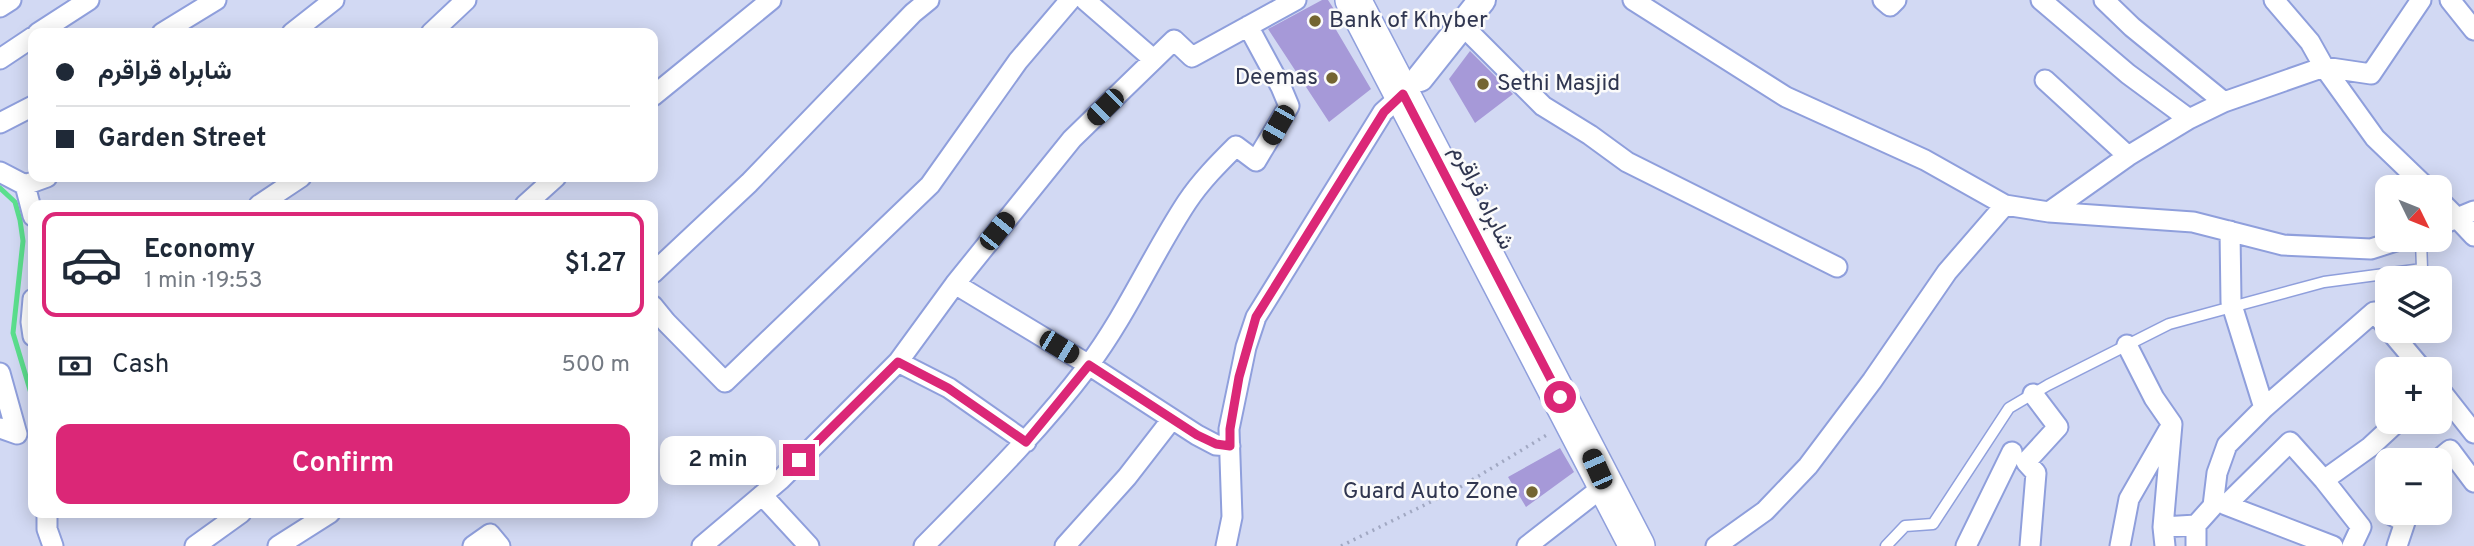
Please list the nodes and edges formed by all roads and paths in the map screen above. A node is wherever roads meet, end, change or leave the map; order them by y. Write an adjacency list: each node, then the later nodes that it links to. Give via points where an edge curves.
1 (11, 0): 22 (street)
2 (89, 0): 25 (street)
3 (216, 0): 26 (street)
4 (334, 0): 27 (street)
5 (466, 0): 28 (street)
6 (771, 0): 36 (street)
7 (929, 0): 59 (street)
8 (1070, 0): 62 (street, via 1018,61 930,185 724,382)
9 (1086, 0): 32 (street)
10 (1296, 0): 23 (street)
11 (1353, 0): 35 (highway, شاہراہ قراقرم)
12 (1377, 0): 35 (highway, شاہراہ قراقرم)
13 (1482, 0): 24 (street)
14 (1633, 0): 51 (street, via 1786,97 1925,160)
15 (1883, 0): 16 (street, via 1890,6)
16 (1895, 0)
17 (2041, 0): 39 (street)
18 (2104, 0): 37 (street)
19 (2274, 0): 33 (street, via 2310,42)
20 (2421, 0): 33 (street, via 2371,75)
21 (2450, 0): 29 (street)
22 (0, 7)
23 (1248, 26): 32 (street, via 1192,57 1174,40); 68 (street, via 1289,106 1256,161 1236,146 1207,175)
24 (1463, 26): 35 (street); 58 (street, via 1543,106 1627,162)
25 (46, 28)
26 (170, 28)
27 (298, 28)
28 (436, 28)
29 (2474, 30)
30 (28, 40): 31 (street)
31 (0, 59)
32 (1153, 59): 60 (street, via 1072,139)
33 (2324, 67): 37 (street); 43 (street, via 2375,138)
34 (2045, 80): 41 (street)
35 (1411, 86): 74 (highway, شاہراہ قراقرم); 80 (street, via 1384,112 1256,317 1239,377); 108 (highway, شاہراہ قراقرم)
36 (658, 92)
37 (2224, 102): 39 (street)
38 (28, 109): 40 (street)
39 (2189, 119): 41 (street)
40 (0, 123)
41 (2129, 156): 52 (street)
42 (0, 172): 47 (street)
43 (2414, 175)
44 (33, 182): 47 (street)
45 (294, 182): 49 (street)
46 (550, 182): 50 (street)
47 (25, 185): 48 (street)
48 (29, 200)
49 (266, 200)
50 (531, 200)
51 (2006, 205): 52 (street); 109 (street, via 1947,272 1808,466 1765,511)
52 (2049, 212): 54 (street, via 2193,222)
53 (2457, 218): 55 (street)
54 (2230, 231): 56 (street, via 2283,245); 61 (street)
55 (2474, 236)
56 (2375, 248)
57 (2421, 252): 61 (lane, via 2422,269 2324,282)
58 (1837, 267)
59 (658, 269)
60 (955, 284): 67 (street); 68 (street)
61 (2233, 308): 65 (lane, via 2169,324); 72 (street)
62 (658, 312)
63 (2375, 313): 72 (street)
64 (2400, 343): 66 (street)
65 (2127, 345): 70 (lane); 75 (street)
66 (2412, 357)
67 (898, 362): 79 (street, via 948,388); 86 (street)
68 (1089, 365): 73 (street); 79 (street)
69 (0, 373): 76 (street, via 17,434)
70 (2032, 394): 110 (lane, via 2009,408 1933,524 1905,526); 112 (street, via 2059,427 2026,462 2036,473)
71 (2452, 405): 77 (street)
72 (2264, 408): 92 (street, via 2227,445 2213,506)
73 (1172, 419): 80 (street, via 1216,444); 103 (street)
74 (1572, 420): 85 (highway, شاہراہ قراقرم); 105 (path, via 1457,489)
75 (2172, 424): 94 (street); 113 (street, via 2129,499)
76 (0, 428)
77 (2474, 433)
78 (2384, 434): 83 (street)
79 (1026, 442): 102 (street)
80 (1230, 446): 104 (street, via 1232,517)
81 (2012, 452): 111 (street)
82 (2452, 454): 84 (street)
83 (2324, 481): 93 (street); 115 (street, via 2290,442 2226,505)
84 (2474, 482)
85 (1604, 486): 106 (street); 107 (highway, شاہراہ قراقرم)
86 (762, 495): 100 (street); 101 (street)
87 (2375, 517): 93 (street)
88 (47, 518): 95 (street)
89 (234, 518): 96 (street)
90 (322, 518): 97 (street)
91 (2404, 525): 117 (street)
92 (2196, 526): 94 (street); 114 (street)
93 (2361, 527): 116 (street)
94 (2164, 537)
95 (53, 546)
96 (195, 546)
97 (278, 546)
98 (473, 546): 99 (street, via 490,534)
99 (500, 546)
100 (702, 546)
101 (808, 546)
102 (924, 546)
103 (1065, 546)
104 (1226, 546)
105 (1341, 546)
106 (1527, 546)
107 (1637, 546)
108 (1661, 546)
109 (1716, 546)
110 (1886, 546)
111 (1966, 546)
112 (2030, 546)
113 (2120, 546)
114 (2196, 546)
115 (2333, 546)
116 (2352, 546)
117 (2396, 546)

